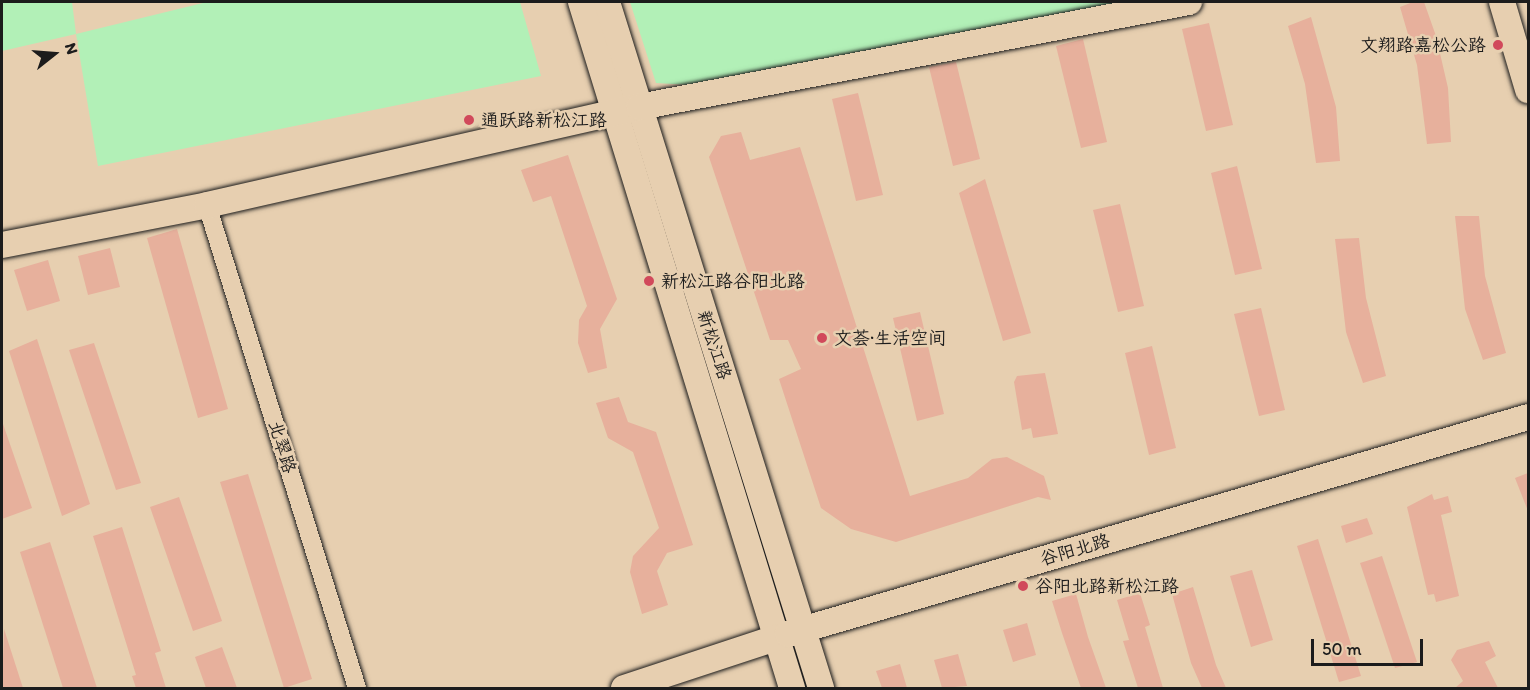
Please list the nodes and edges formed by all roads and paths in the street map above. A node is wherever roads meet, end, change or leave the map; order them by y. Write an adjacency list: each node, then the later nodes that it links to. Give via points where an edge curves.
1 (581, 2): 6 (main road, 新松江路)
2 (607, 2): 6 (main road, 新松江路)
3 (1189, 2): 6 (main road)
4 (1502, 2): 5 (main road)
5 (1528, 90)
6 (628, 110): 7 (main road); 10 (main road, 新松江路); 11 (main road, 新松江路)
7 (207, 205): 8 (main road); 12 (street, 北翠路)
8 (2, 245)
9 (1528, 417): 10 (main road, 谷阳北路)
10 (804, 630): 11 (main road, 谷阳北路); 15 (main road, 新松江路)
11 (777, 638): 13 (main road, 谷阳北路); 14 (main road, 新松江路)
12 (357, 688)
13 (624, 688)
14 (792, 688)
15 (821, 688)

